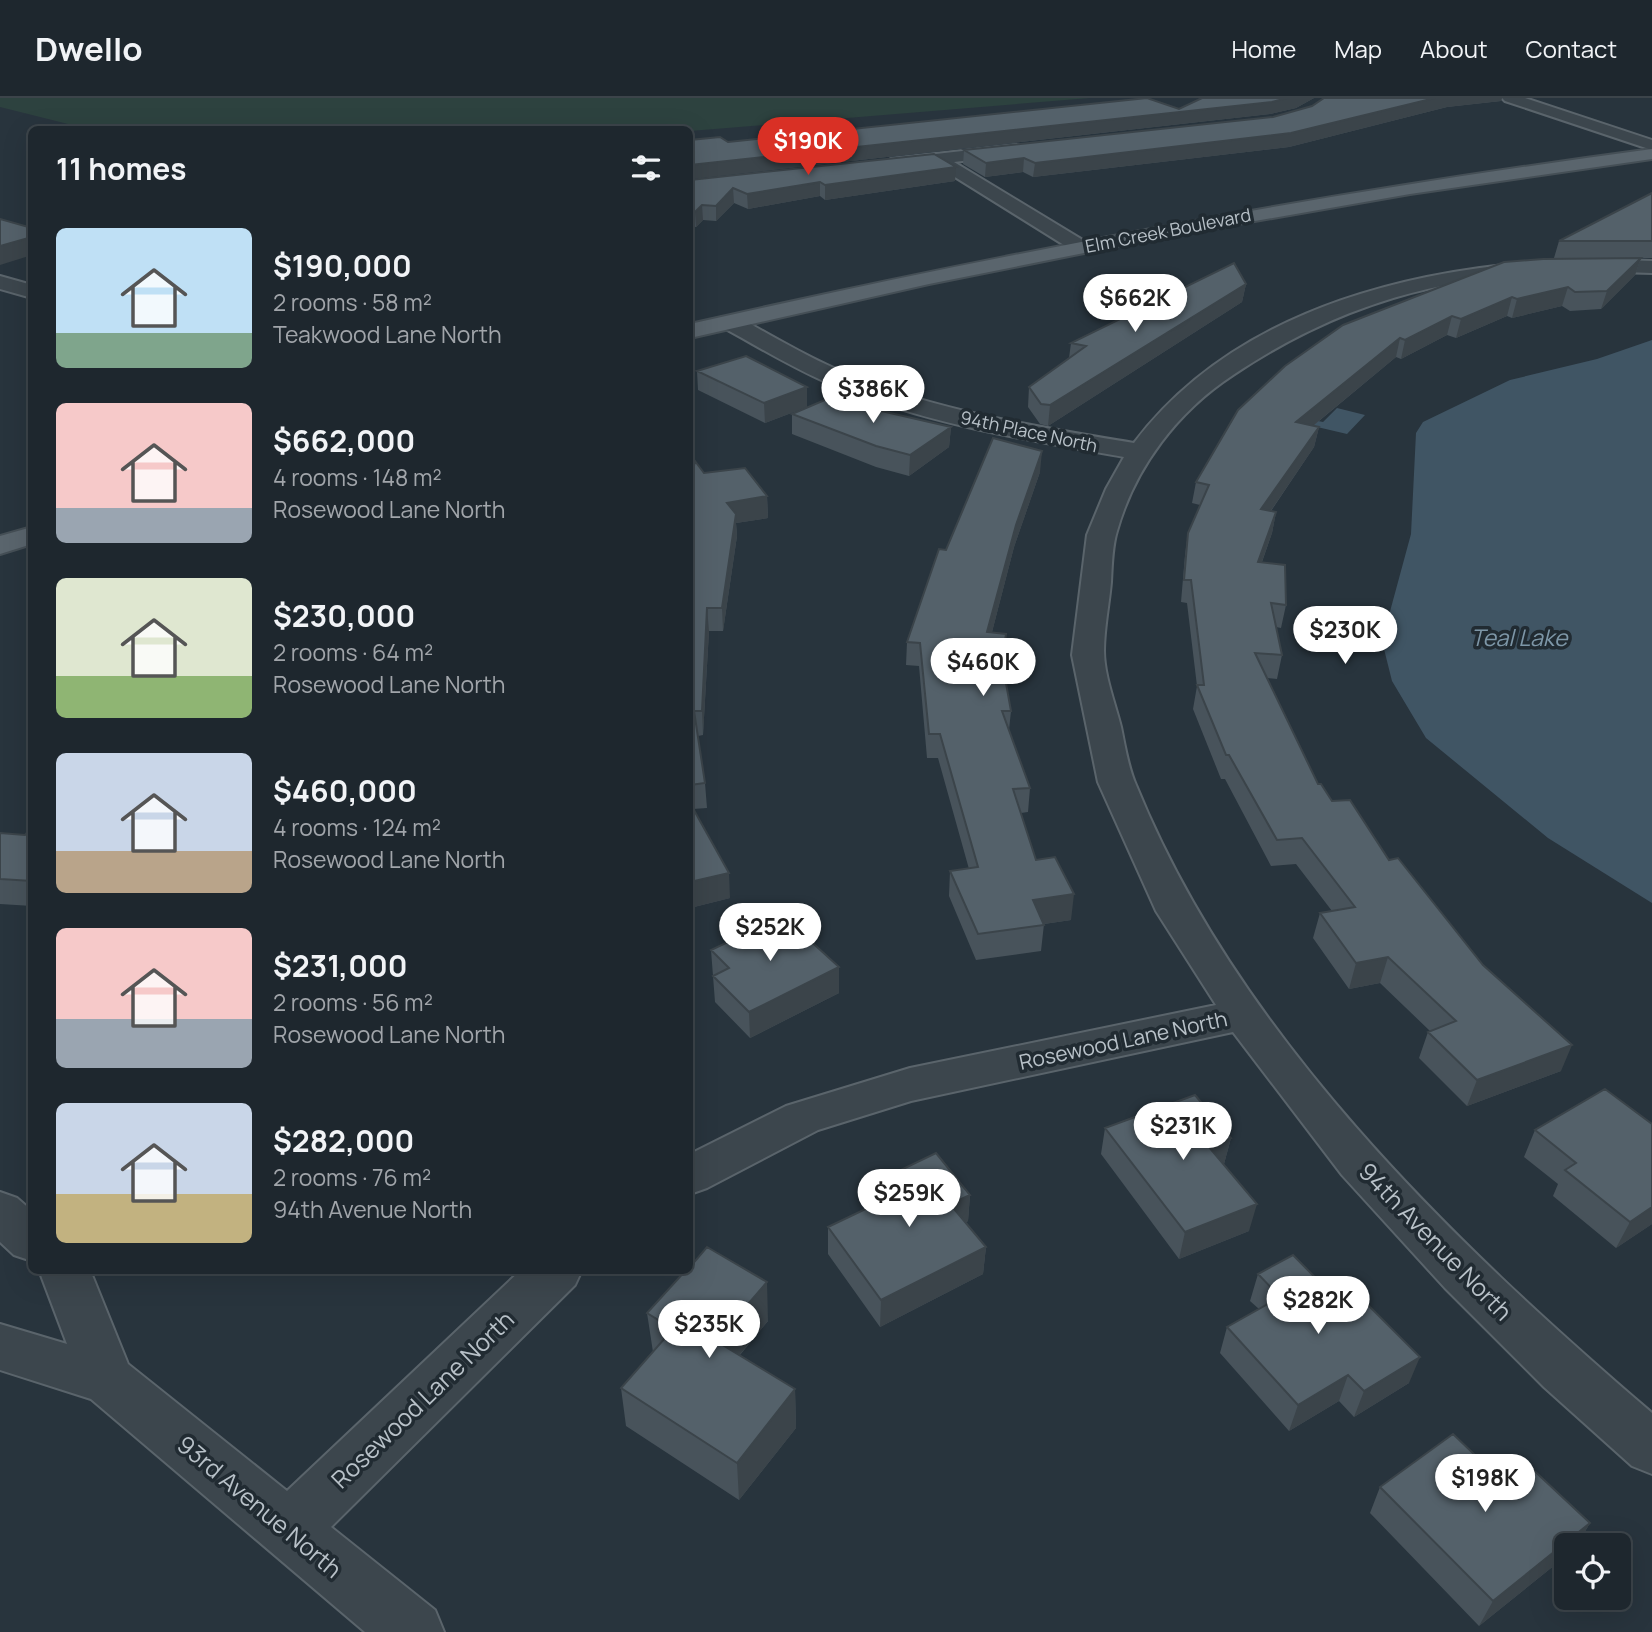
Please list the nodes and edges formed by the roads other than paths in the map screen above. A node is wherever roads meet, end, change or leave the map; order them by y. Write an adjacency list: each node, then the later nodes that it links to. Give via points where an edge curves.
1 (1510, 98): 2 (street)
2 (1652, 145)
3 (1032, 149): 5 (street)
4 (1652, 153): 7 (main road, Elm Creek Boulevard, via 1370,193)
5 (937, 159): 6 (street); 7 (street)
6 (868, 167)
7 (1079, 246): 11 (main road, Elm Creek Boulevard)
8 (1652, 267): 13 (street, Rosewood Lane North, via 1546,265 1468,271 1353,302 1270,340 1220,373 1175,410)
9 (0, 282): 10 (street)
10 (28, 291)
11 (730, 322): 12 (main road, Elm Creek Boulevard); 13 (street, 94th Place North, via 843,381 900,400 962,418)
12 (693, 330)
13 (1138, 452): 16 (street, Rosewood Lane North, via 1111,505 1092,563 1086,633 1096,714 1125,809 1173,907)
14 (18, 521): 15 (main road)
15 (0, 545)
16 (1240, 1015): 17 (street, Rosewood Lane North, via 910,1085 802,1118); 24 (street, 94th Avenue North, via 1333,1133 1446,1255 1594,1399)
17 (695, 1161)
18 (0, 1212): 19 (street)
19 (28, 1237)
20 (66, 1274): 23 (street, 93rd Avenue North)
21 (552, 1274): 25 (street, Rosewood Lane North)
22 (0, 1347): 23 (street, 93rd Avenue North)
23 (108, 1380): 25 (street, 93rd Avenue North)
24 (1652, 1448)
25 (288, 1530): 26 (street, 93rd Avenue North)
26 (413, 1632)

